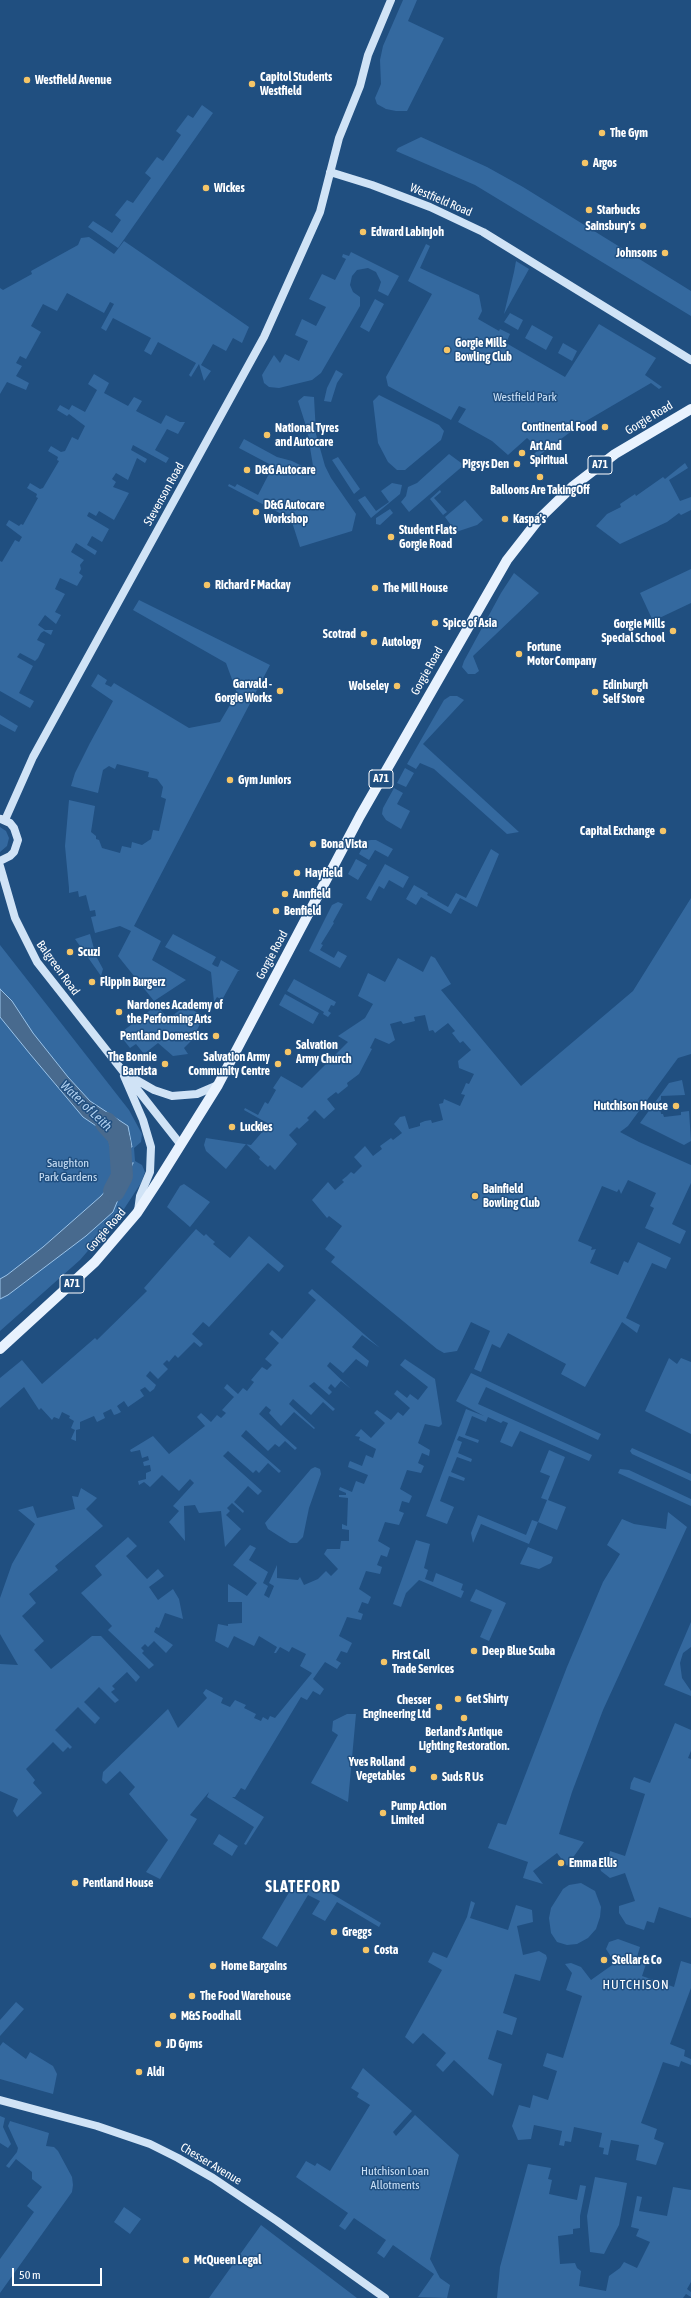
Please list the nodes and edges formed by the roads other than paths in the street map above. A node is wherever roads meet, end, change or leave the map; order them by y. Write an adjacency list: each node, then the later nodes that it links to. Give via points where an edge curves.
1 (391, 0): 2 (street, via 368,55)
2 (330, 172): 3 (street, Westfield Road, via 417,202 483,232); 5 (street, Stevenson Road, via 320,212 264,337 33,757)
3 (691, 360)
4 (691, 409): 9 (main road, Gorgie Road / A71, via 615,454 572,487 539,519 507,560 360,816)
5 (2, 820): 6 (street, via 14,828 18,840 14,852)
6 (0, 861)
7 (0, 866): 8 (street, Balgreen Road, via 15,918 28,949)
8 (122, 1071): 9 (street, Balgreen Road, via 154,1090 172,1096 198,1094); 10 (street, Balgreen Road); 11 (street, via 143,1120 151,1147 150,1172 140,1196)
9 (218, 1084): 10 (main road, Gorgie Road / A71)
10 (181, 1145): 11 (main road, Gorgie Road / A71)
11 (137, 1213): 12 (main road, Gorgie Road / A71, via 95,1262)
12 (0, 1349)
13 (0, 2100): 14 (street, Chesser Avenue, via 97,2126 150,2144 205,2173)
14 (385, 2298)

